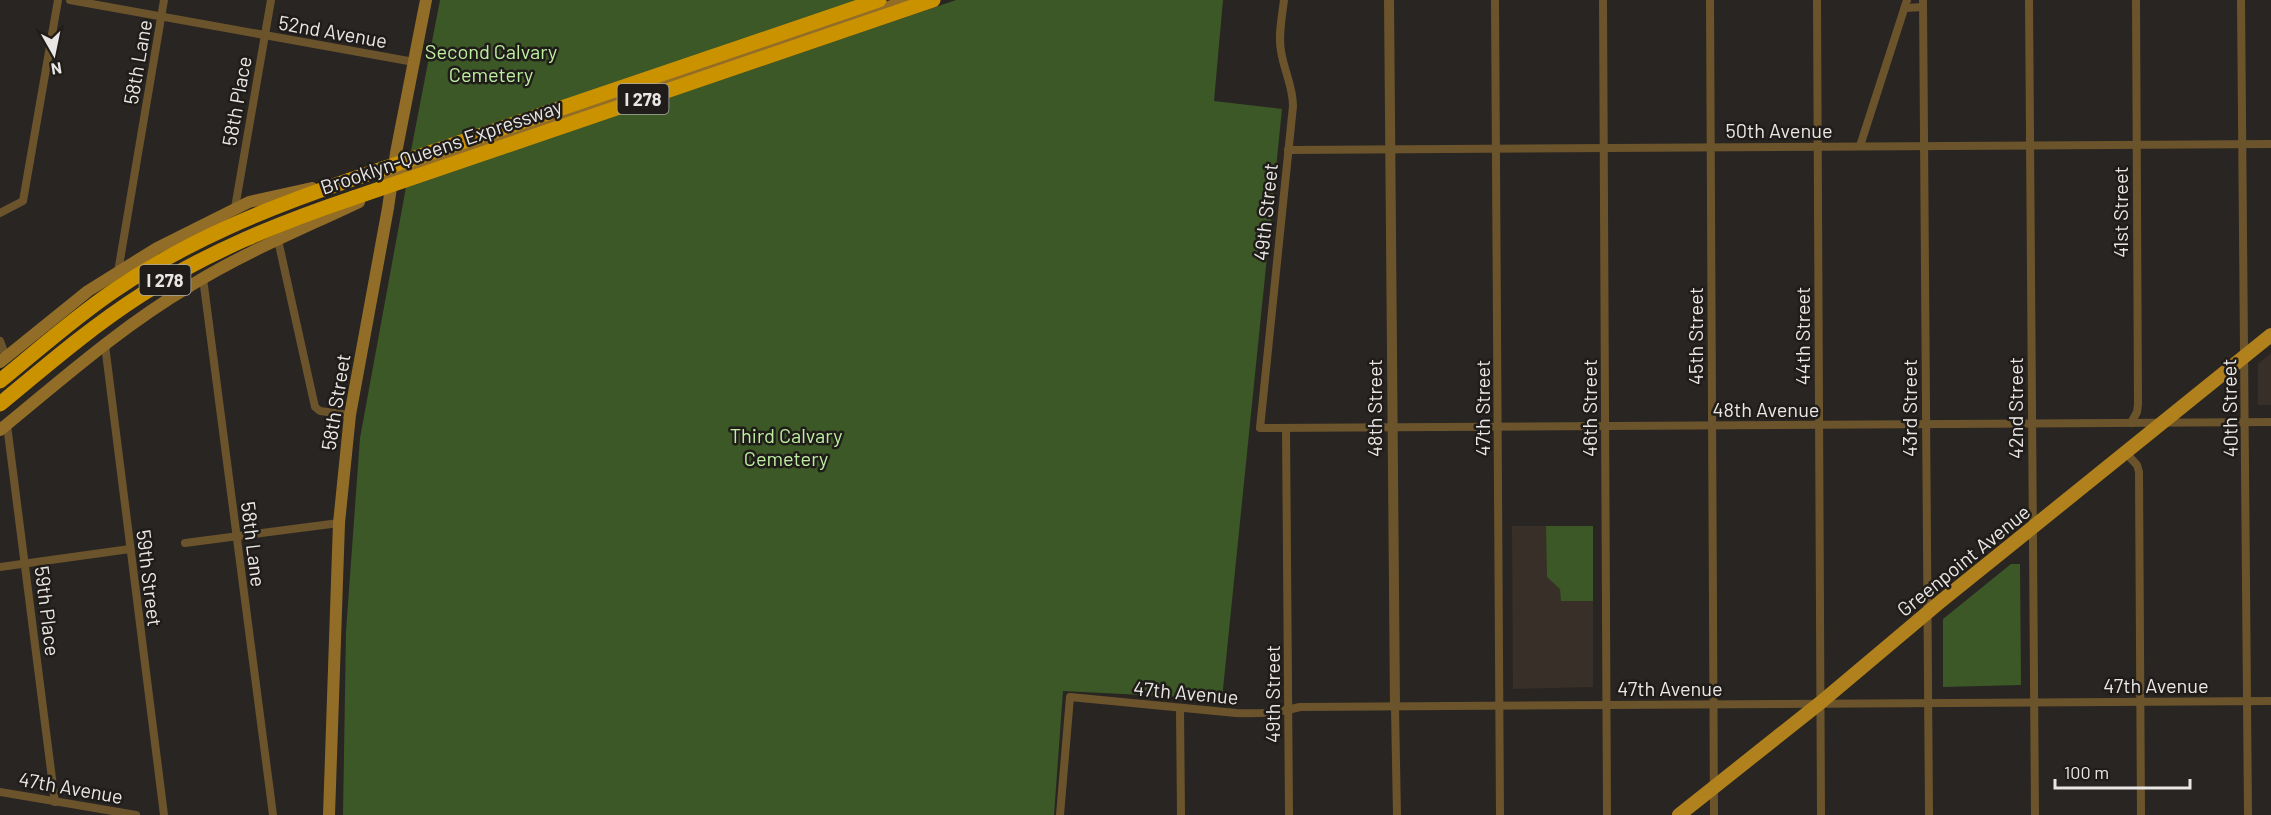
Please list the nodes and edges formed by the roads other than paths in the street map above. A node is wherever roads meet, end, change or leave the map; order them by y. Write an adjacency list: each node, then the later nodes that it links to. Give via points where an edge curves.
1 (58, 0): 37 (street, via 23,201)
2 (70, 0): 20 (street, 52nd Avenue)
3 (164, 0): 20 (street, 58th Lane)
4 (271, 0): 21 (street, 58th Place)
5 (426, 0): 22 (main road, 58th Street)
6 (879, 0): 46 (highway, Brooklyn-Queens Expressway / I 278, bridge, via 254,215 170,256 102,300)
7 (909, 0): 35 (main road)
8 (933, 0): 47 (highway, Brooklyn-Queens Expressway / I 278, bridge, via 254,234 168,278 101,323)
9 (1284, 0): 34 (street, 49th Street, via 1280,43 1293,95)
10 (1389, 0): 33 (street, 48th Street)
11 (1495, 0): 31 (street, 47th Street)
12 (1603, 0): 32 (street, 46th Street)
13 (1710, 0): 29 (street, 45th Street)
14 (1817, 0): 30 (street, 44th Street)
15 (2029, 0): 25 (street, 42nd Street)
16 (2136, 0): 26 (street, 41st Street)
17 (2241, 0): 23 (street, 40th Street)
18 (1906, 4): 19 (street); 27 (street)
19 (1923, 4): 28 (street, 43rd Street)
20 (161, 16): 21 (street, 52nd Avenue); 39 (street, 58th Lane)
21 (264, 35): 22 (street, 52nd Avenue); 36 (street, 58th Place)
22 (414, 63): 35 (main road, 58th Street)
23 (2243, 144): 24 (street, 50th Avenue); 26 (street, 50th Avenue); 44 (street, 40th Street)
24 (2271, 144)
25 (2030, 145): 26 (street, 50th Avenue); 28 (street, 50th Avenue); 54 (street, 42nd Street)
26 (2137, 145): 50 (street, 41st Street, via 2138,404)
27 (1860, 146): 28 (street, 50th Avenue); 30 (street, 50th Avenue)
28 (1924, 146): 53 (street, 43rd Street)
29 (1711, 147): 30 (street, 50th Avenue); 32 (street, 50th Avenue); 57 (street, 45th Street)
30 (1817, 147): 55 (street, 44th Street)
31 (1496, 148): 32 (street, 50th Avenue); 33 (street, 50th Avenue); 59 (street, 47th Street)
32 (1604, 148): 56 (street, 46th Street)
33 (1390, 149): 34 (street, 50th Avenue); 62 (street, 48th Street)
34 (1288, 150): 60 (street, 49th Street)
35 (393, 176): 36 (main road, via 368,176 267,197); 38 (main road, via 374,195); 48 (main road, 58th Street)
36 (235, 208): 39 (main road)
37 (3, 209)
38 (278, 240): 40 (main road); 48 (street, via 315,407)
39 (118, 272): 45 (main road)
40 (203, 278): 43 (main road); 66 (street, 58th Lane)
41 (2271, 335): 44 (main road, Greenpoint Avenue)
42 (0, 341): 45 (street)
43 (105, 345): 58 (main road); 68 (street, 59th Street)
44 (2244, 357): 51 (main road, Greenpoint Avenue); 52 (street, 40th Street)
45 (2, 358)
46 (0, 381)
47 (0, 404)
48 (350, 416): 64 (main road, 58th Street)
49 (2271, 422): 52 (street, 48th Avenue)
50 (2131, 423): 51 (street, 48th Avenue); 54 (street, 48th Avenue)
51 (2164, 423): 52 (street, 48th Avenue); 63 (main road, Greenpoint Avenue)
52 (2245, 423): 72 (street, 40th Street)
53 (1925, 424): 54 (street, 48th Avenue); 55 (street, 48th Avenue); 71 (street, 43rd Street)
54 (2032, 424): 65 (street, 42nd Street)
55 (1819, 425): 57 (street, 48th Avenue); 75 (street, 44th Street)
56 (1606, 426): 57 (street, 48th Avenue); 59 (street, 48th Avenue); 78 (street, 46th Street)
57 (1712, 426): 79 (street, 45th Street)
58 (3, 427): 69 (street, 59th Place)
59 (1498, 427): 62 (street, 48th Avenue); 80 (street, 47th Street)
60 (1260, 428): 61 (street, 48th Avenue)
61 (1286, 428): 62 (street, 48th Avenue); 83 (street, 49th Street)
62 (1392, 428): 81 (street, 48th Street)
63 (2126, 453): 65 (main road, Greenpoint Avenue); 74 (street, via 2139,472)
64 (339, 523): 66 (street); 90 (main road, 58th Street)
65 (2032, 528): 71 (main road, Greenpoint Avenue); 77 (street, 42nd Street)
66 (236, 536): 67 (street); 89 (street, 58th Lane)
67 (185, 543)
68 (130, 549): 69 (street); 88 (street, 59th Street)
69 (25, 563): 70 (street); 86 (street, 59th Place)
70 (0, 567)
71 (1927, 613): 75 (main road, Greenpoint Avenue); 76 (street, 43rd Street)
72 (2247, 701): 73 (street, 47th Avenue); 74 (street, 47th Avenue); 103 (street, 40th Street)
73 (2271, 701)
74 (2141, 702): 77 (street, 47th Avenue); 102 (street)
75 (1820, 703): 76 (street, 47th Avenue); 79 (street, 47th Avenue); 84 (main road, Greenpoint Avenue); 99 (street, 44th Street)
76 (1928, 703): 77 (street, 47th Avenue); 100 (street, 43rd Street)
77 (2034, 703): 101 (street, 42nd Street)
78 (1607, 705): 79 (street, 47th Avenue); 80 (street, 47th Avenue); 96 (street, 46th Street)
79 (1714, 705): 84 (street, 45th Street)
80 (1500, 706): 81 (street, 47th Avenue); 95 (street, 47th Street)
81 (1395, 707): 83 (street, 47th Avenue); 94 (street, 48th Street)
82 (1180, 708): 83 (street, 47th Avenue, via 1236,713); 91 (street, 47th Avenue, via 1070,697); 92 (street)
83 (1288, 710): 93 (street, 49th Street)
84 (1714, 786): 97 (main road, Greenpoint Avenue); 98 (street, 45th Street)
85 (0, 792): 86 (street, 47th Avenue)
86 (55, 802): 87 (street, 47th Avenue)
87 (136, 815)
88 (164, 815)
89 (273, 815)
90 (329, 815)
91 (1060, 815)
92 (1181, 815)
93 (1288, 815)
94 (1397, 815)
95 (1500, 815)
96 (1607, 815)
97 (1679, 815)
98 (1714, 815)
99 (1821, 815)
100 (1929, 815)
101 (2035, 815)
102 (2141, 815)
103 (2248, 815)

